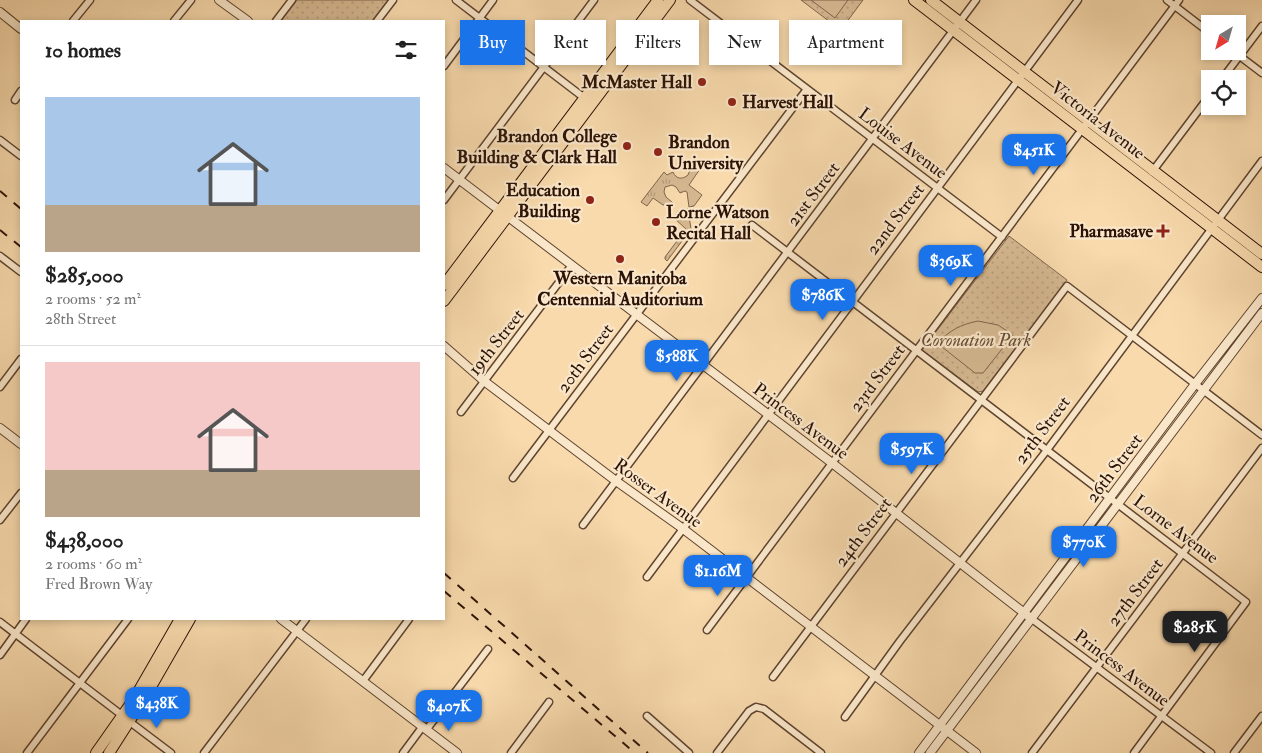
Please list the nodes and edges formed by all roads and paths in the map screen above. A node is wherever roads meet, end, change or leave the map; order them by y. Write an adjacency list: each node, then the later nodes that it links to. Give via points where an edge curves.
1 (90, 0): 20 (street)
2 (191, 0): 21 (street)
3 (219, 0): 22 (street)
4 (292, 0): 23 (street)
5 (393, 0): 24 (street)
6 (456, 0): 19 (street)
7 (493, 0): 19 (street)
8 (594, 0): 32 (street)
9 (658, 0): 38 (main road)
10 (670, 0): 38 (main road)
11 (690, 0): 35 (street, Louise Avenue)
12 (914, 0): 26 (main road, Victoria Avenue)
13 (931, 0): 26 (main road, Victoria Avenue)
14 (976, 0): 26 (street, 21st Street)
15 (1078, 0): 34 (street, 22nd Street)
16 (1168, 0): 17 (street)
17 (1177, 3): 25 (street); 40 (street, 23rd Street)
18 (0, 12): 28 (street)
19 (480, 18): 31 (street); 32 (street)
20 (75, 20)
21 (175, 20)
22 (247, 20)
23 (277, 20)
24 (378, 20)
25 (1201, 25)
26 (956, 26): 34 (main road, Victoria Avenue); 41 (street, 21st Street)
27 (1262, 26): 29 (street)
28 (20, 28)
29 (1246, 47)
30 (1244, 60): 33 (street)
31 (445, 65)
32 (544, 66): 38 (street); 47 (street)
33 (1262, 73)
34 (1021, 76): 40 (main road, Victoria Avenue); 48 (street, 22nd Street)
35 (807, 89): 41 (street, Louise Avenue); 65 (street, 20th Street)
36 (20, 92): 37 (street)
37 (15, 100)
38 (588, 101): 50 (main road)
39 (1201, 107): 46 (street)
40 (1085, 125): 46 (main road, Victoria Avenue); 53 (street, 23rd Street)
41 (873, 139): 48 (street, Louise Avenue); 54 (street, 21st Street)
42 (0, 140): 43 (street)
43 (20, 155)
44 (1262, 161): 51 (street, 25th Street)
45 (445, 169): 47 (street, Princess Avenue)
46 (1150, 175): 51 (main road, Victoria Avenue)
47 (459, 180): 49 (street); 50 (street, Princess Avenue)
48 (938, 188): 53 (street, Louise Avenue); 63 (street, 22nd Street)
49 (445, 199)
50 (504, 213): 57 (street, Princess Avenue); 60 (main road); 62 (main road)
51 (1215, 224): 55 (main road, Victoria Avenue); 58 (main road, Victoria Avenue); 66 (street, 25th Street)
52 (752, 225): 54 (street, Lorne Avenue)
53 (1002, 236): 68 (street, 23rd Street)
54 (788, 251): 63 (street, Lorne Avenue); 70 (street, 21st Street)
55 (1262, 254)
56 (0, 256): 59 (street)
57 (572, 265): 65 (street, Princess Avenue); 71 (street, 19th Street)
58 (1262, 267)
59 (20, 271)
60 (445, 285)
61 (1262, 298): 72 (street, 26th Street)
62 (445, 300)
63 (852, 300): 68 (street, Lorne Avenue); 77 (street, 22nd Street)
64 (1262, 313): 74 (street, 26th Street)
65 (636, 314): 70 (street, Princess Avenue); 79 (street, 20th Street)
66 (1132, 336): 72 (street); 75 (street, 24th Street, via 1067,286); 83 (street, 25th Street)
67 (445, 347): 71 (street, Rosser Avenue)
68 (917, 351): 75 (street, Lorne Avenue); 84 (street, 23rd Street)
69 (20, 360): 73 (street)
70 (702, 366): 77 (street, Princess Avenue); 86 (street, 21st Street)
71 (484, 381): 76 (street, 19th Street); 79 (street, Rosser Avenue)
72 (1195, 384): 74 (street); 88 (street, 26th Street)
73 (0, 387)
74 (1204, 391): 80 (street); 89 (street, 26th Street)
75 (981, 400): 83 (street, Lorne Avenue); 90 (street, 24th Street)
76 (461, 412)
77 (767, 414): 84 (street, Princess Avenue); 93 (street, 22nd Street)
78 (0, 428): 81 (street)
79 (549, 430): 85 (street, 20th Street); 86 (street, Rosser Avenue)
80 (1262, 435)
81 (20, 443)
82 (1262, 448): 94 (street, 27th Street)
83 (1047, 450): 88 (street, Lorne Avenue); 95 (street, 25th Street)
84 (832, 463): 90 (street, Princess Avenue); 97 (street, 23rd Street)
85 (513, 478)
86 (616, 481): 92 (street, 21st Street); 93 (street, Rosser Avenue)
87 (20, 494): 91 (street)
88 (1111, 498): 89 (street, Lorne Avenue); 98 (street, 26th Street)
89 (1119, 504): 94 (street, Lorne Avenue); 99 (street, 26th Street)
90 (896, 513): 95 (street, Princess Avenue); 108 (street, 24th Street)
91 (0, 520)
92 (583, 525)
93 (682, 528): 96 (street, 22nd Street); 97 (street, Rosser Avenue)
94 (1182, 553): 114 (street, 27th Street); 121 (street, Lorne Avenue, via 1246,602)
95 (959, 563): 98 (street, Princess Avenue); 115 (street, 25th Street)
96 (647, 577)
97 (747, 577): 108 (street, Rosser Avenue); 110 (street, 23rd Street)
98 (1023, 612): 99 (street, Princess Avenue); 125 (street, 26th Street)
99 (1032, 619): 114 (street, Princess Avenue); 127 (street, 26th Street)
100 (25, 620): 111 (street)
101 (127, 620): 118 (street)
102 (179, 620): 124 (main road)
103 (189, 620): 124 (main road)
104 (282, 620): 109 (street)
105 (305, 620): 109 (street)
106 (408, 620): 117 (street)
107 (0, 622): 111 (street)
108 (811, 626): 115 (street, Rosser Avenue); 116 (street, 24th Street)
109 (297, 630): 117 (street); 132 (street)
110 (707, 630)
111 (16, 633): 113 (street); 118 (street)
112 (488, 649): 126 (street)
113 (0, 655)
114 (1097, 668): 121 (street, Princess Avenue); 142 (street, 27th Street)
115 (876, 676): 123 (street, 25th Street); 125 (street, Rosser Avenue)
116 (773, 677)
117 (363, 681): 126 (street)
118 (80, 684): 124 (street); 128 (street)
119 (549, 702): 135 (street)
120 (647, 716): 136 (street)
121 (1162, 716): 143 (street); 144 (street, Princess Avenue)
122 (1262, 716): 145 (street)
123 (845, 717)
124 (126, 719): 129 (main road); 130 (main road); 131 (street)
125 (938, 725): 127 (street, Rosser Avenue); 139 (street, 26th Street)
126 (425, 728): 133 (street); 134 (street)
127 (948, 731): 140 (street, 26th Street); 141 (street, Rosser Avenue)
128 (27, 753)
129 (96, 753)
130 (109, 753)
131 (171, 753)
132 (204, 753)
133 (403, 753)
134 (457, 753)
135 (511, 753)
136 (688, 753)
137 (717, 753): 138 (street, via 749,711 756,707 764,709)
138 (822, 753)
139 (919, 753)
140 (930, 753)
141 (976, 753)
142 (1032, 753)
143 (1134, 753)
144 (1211, 753)
145 (1234, 753)

